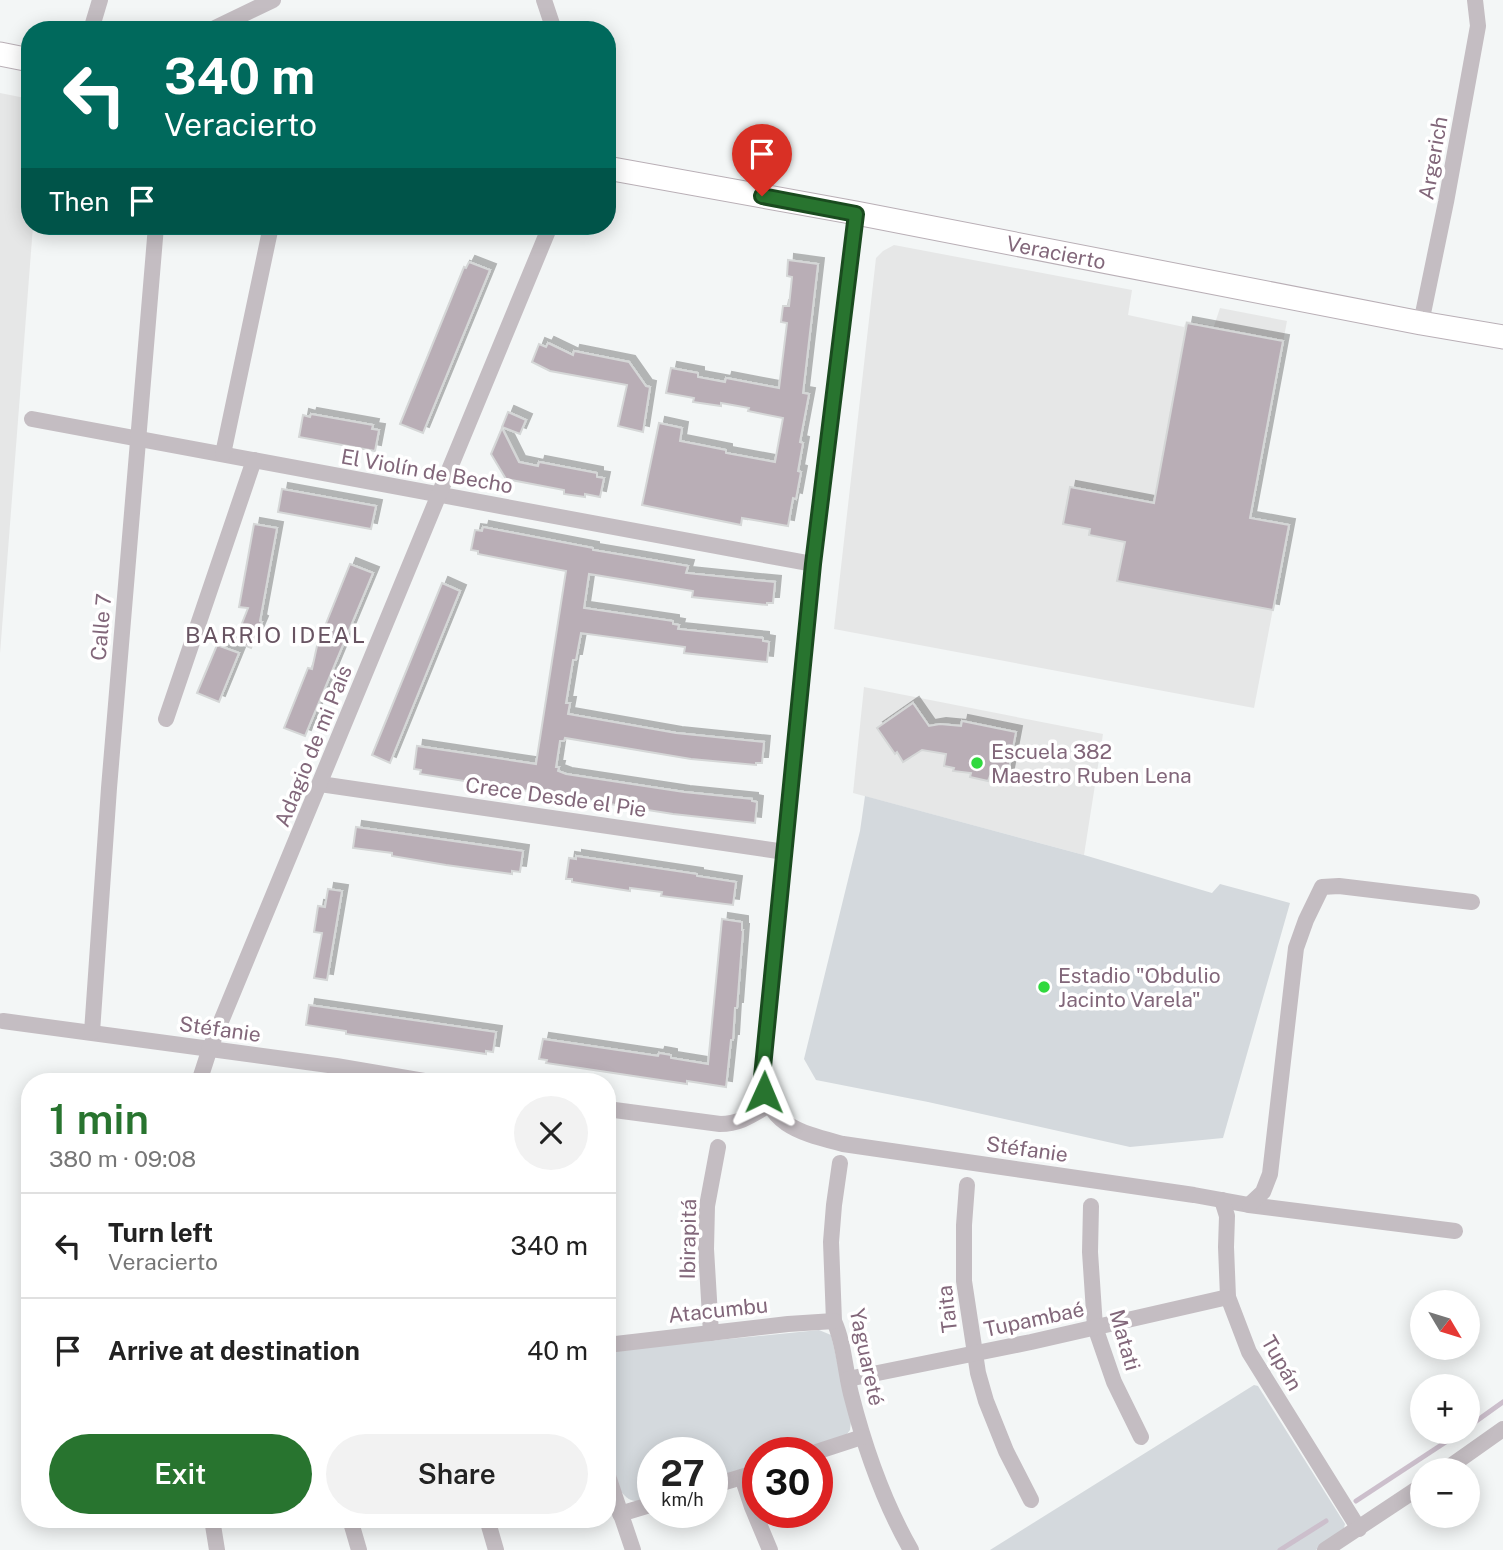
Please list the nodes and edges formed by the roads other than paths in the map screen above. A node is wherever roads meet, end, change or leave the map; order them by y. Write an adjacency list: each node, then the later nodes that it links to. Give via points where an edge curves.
1 (100, 0): 5 (street)
2 (273, 0): 6 (street)
3 (544, 0): 7 (street)
4 (1475, 0): 15 (street, Argerich, via 1478,26)
5 (94, 21)
6 (230, 21)
7 (551, 21)
8 (0, 54): 9 (street)
9 (21, 58)
10 (616, 170): 11 (street, Veracierto)
11 (856, 214): 15 (street, Veracierto); 22 (street)
12 (155, 235): 18 (street, Calle 7)
13 (269, 235): 19 (street)
14 (546, 235): 21 (street, Adagio de mi País)
15 (1421, 323): 16 (street, Veracierto)
16 (1503, 337)
17 (32, 419): 18 (street, El Violín de Becho)
18 (137, 438): 19 (street, El Violín de Becho); 28 (street, Calle 7)
19 (223, 454): 20 (street, El Violín de Becho)
20 (254, 460): 21 (street, El Violín de Becho); 23 (street)
21 (440, 494): 22 (street, El Violín de Becho); 24 (street, Adagio de mi País)
22 (813, 564): 25 (street)
23 (166, 719)
24 (320, 784): 25 (street, Crece Desde el Pie); 29 (street, Adagio de mi País)
25 (785, 852): 32 (street, via 762,1077)
26 (1472, 902): 38 (street, via 1322,887 1296,948 1270,1174 1263,1192)
27 (4, 1021): 28 (street, Stéfanie)
28 (92, 1032): 29 (street, Stéfanie)
29 (210, 1048): 30 (street, Adagio de mi País); 31 (street, Stéfanie)
30 (202, 1073)
31 (377, 1073)
32 (769, 1105): 33 (street, via 732,1124); 37 (street, Stéfanie, via 797,1130 843,1144)
33 (616, 1110)
34 (718, 1147): 44 (street, Ibirapitá, via 706,1206)
35 (840, 1163): 42 (street, Yaguareté, via 831,1242)
36 (967, 1185): 46 (street, Taita, via 964,1281)
37 (1222, 1200): 38 (street, Stéfanie); 41 (street, Tupán, via 1227,1216)
38 (1250, 1205): 40 (street, Stéfanie)
39 (1091, 1206): 43 (street, Matati)
40 (1455, 1231)
41 (1228, 1297): 43 (street, Tupambaé); 62 (street, Tupán, via 1249,1352)
42 (834, 1321): 44 (street, Atacumbu); 47 (street, Yaguareté)
43 (1095, 1327): 46 (street, Tupambaé); 50 (street, Matati, via 1114,1382)
44 (711, 1333): 45 (street, Atacumbu)
45 (616, 1344)
46 (974, 1353): 47 (street, Tupambaé); 54 (street, Taita, via 993,1419)
47 (848, 1379): 49 (street, Yaguareté)
48 (1503, 1429): 52 (street)
49 (862, 1437): 51 (street); 68 (street, Yaguareté)
50 (1141, 1437)
51 (833, 1446)
52 (1462, 1458)
53 (1410, 1494): 62 (street)
54 (1031, 1500)
55 (616, 1501): 57 (street)
56 (637, 1509): 57 (street)
57 (620, 1514): 66 (street)
58 (214, 1528): 63 (street)
59 (353, 1528): 64 (street)
60 (490, 1528): 65 (street)
61 (761, 1528): 67 (street)
62 (1359, 1529): 69 (street)
63 (218, 1550)
64 (359, 1550)
65 (496, 1550)
66 (633, 1550)
67 (770, 1550)
68 (911, 1550)
69 (1325, 1550)

